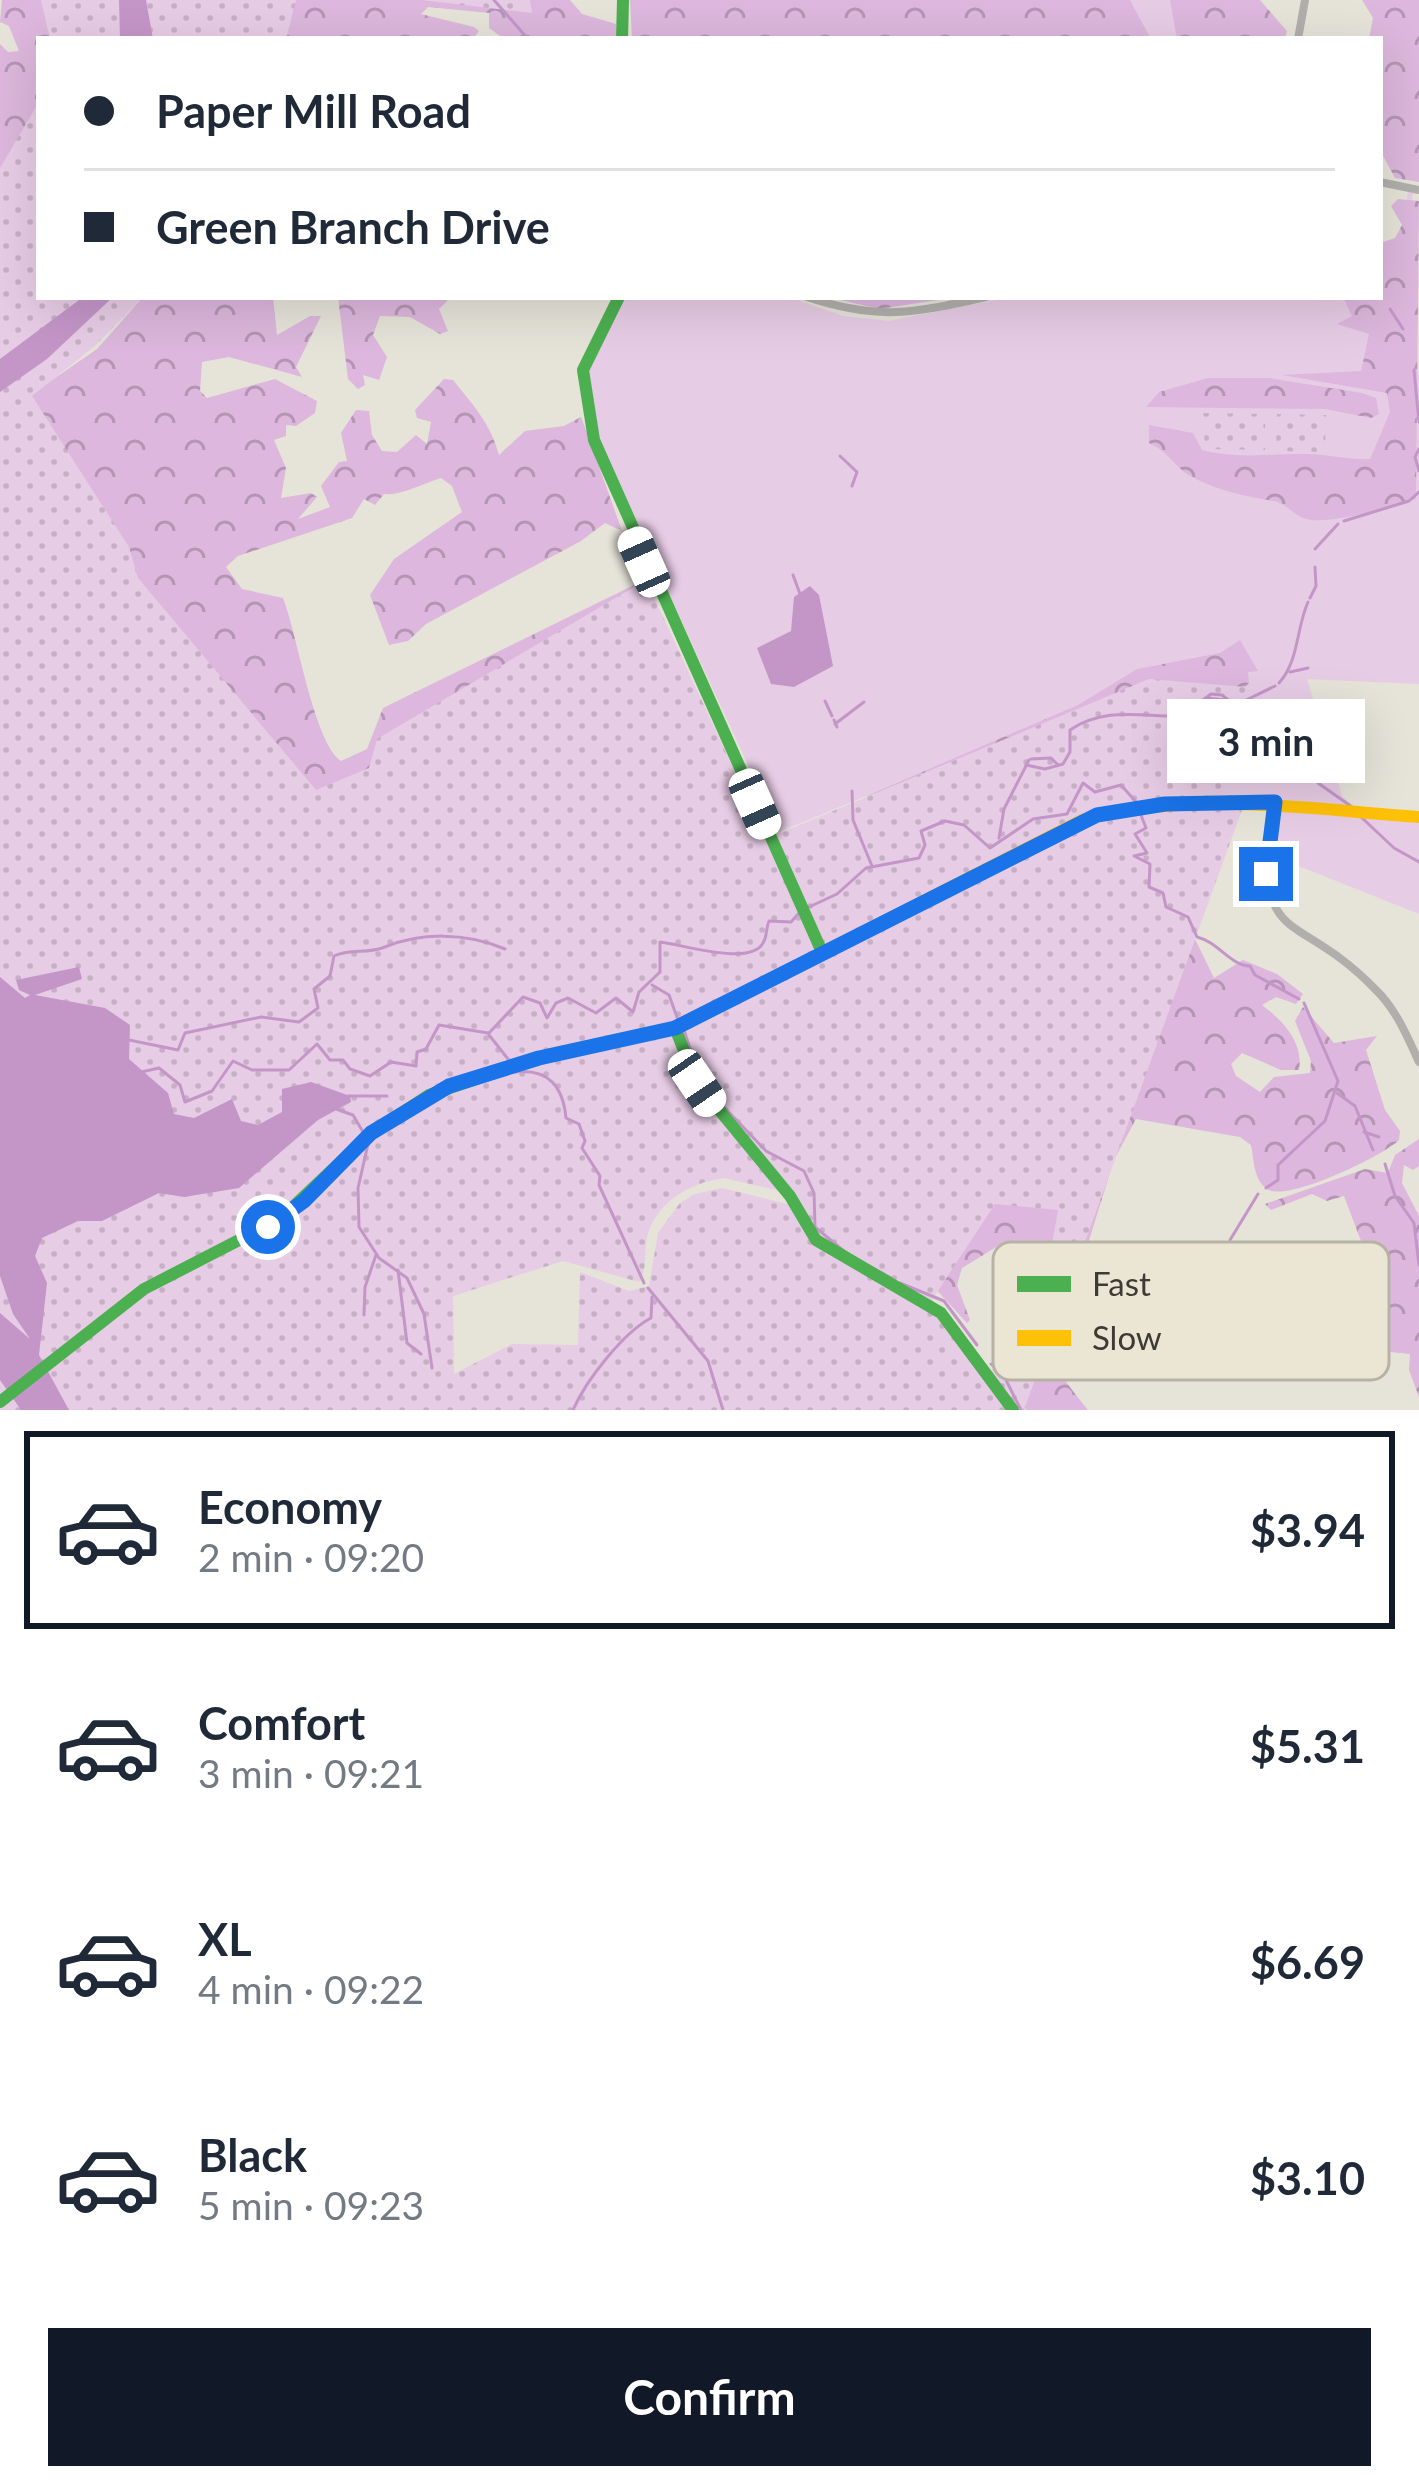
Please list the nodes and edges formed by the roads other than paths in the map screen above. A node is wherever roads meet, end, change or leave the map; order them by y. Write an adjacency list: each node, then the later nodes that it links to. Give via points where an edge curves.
1 (623, 0): 3 (main road)
2 (1305, 0): 4 (street)
3 (622, 36)
4 (1299, 36)
5 (1383, 183): 6 (street)
6 (1419, 190)
7 (618, 300): 12 (main road, via 583,370 594,440)
8 (816, 300): 9 (street, via 890,316)
9 (971, 300)
10 (1275, 802): 11 (main road); 12 (main road, via 1165,804 1097,815); 14 (street, via 1266,862 1274,904 1296,932 1378,991)
11 (1419, 818)
12 (822, 952): 13 (main road)
13 (675, 1028): 15 (main road, via 539,1058 429,1095 360,1142 280,1220 158,1281); 16 (main road, via 697,1083 816,1240 941,1313)
14 (1419, 1062)
15 (0, 1402)
16 (1013, 1410)

